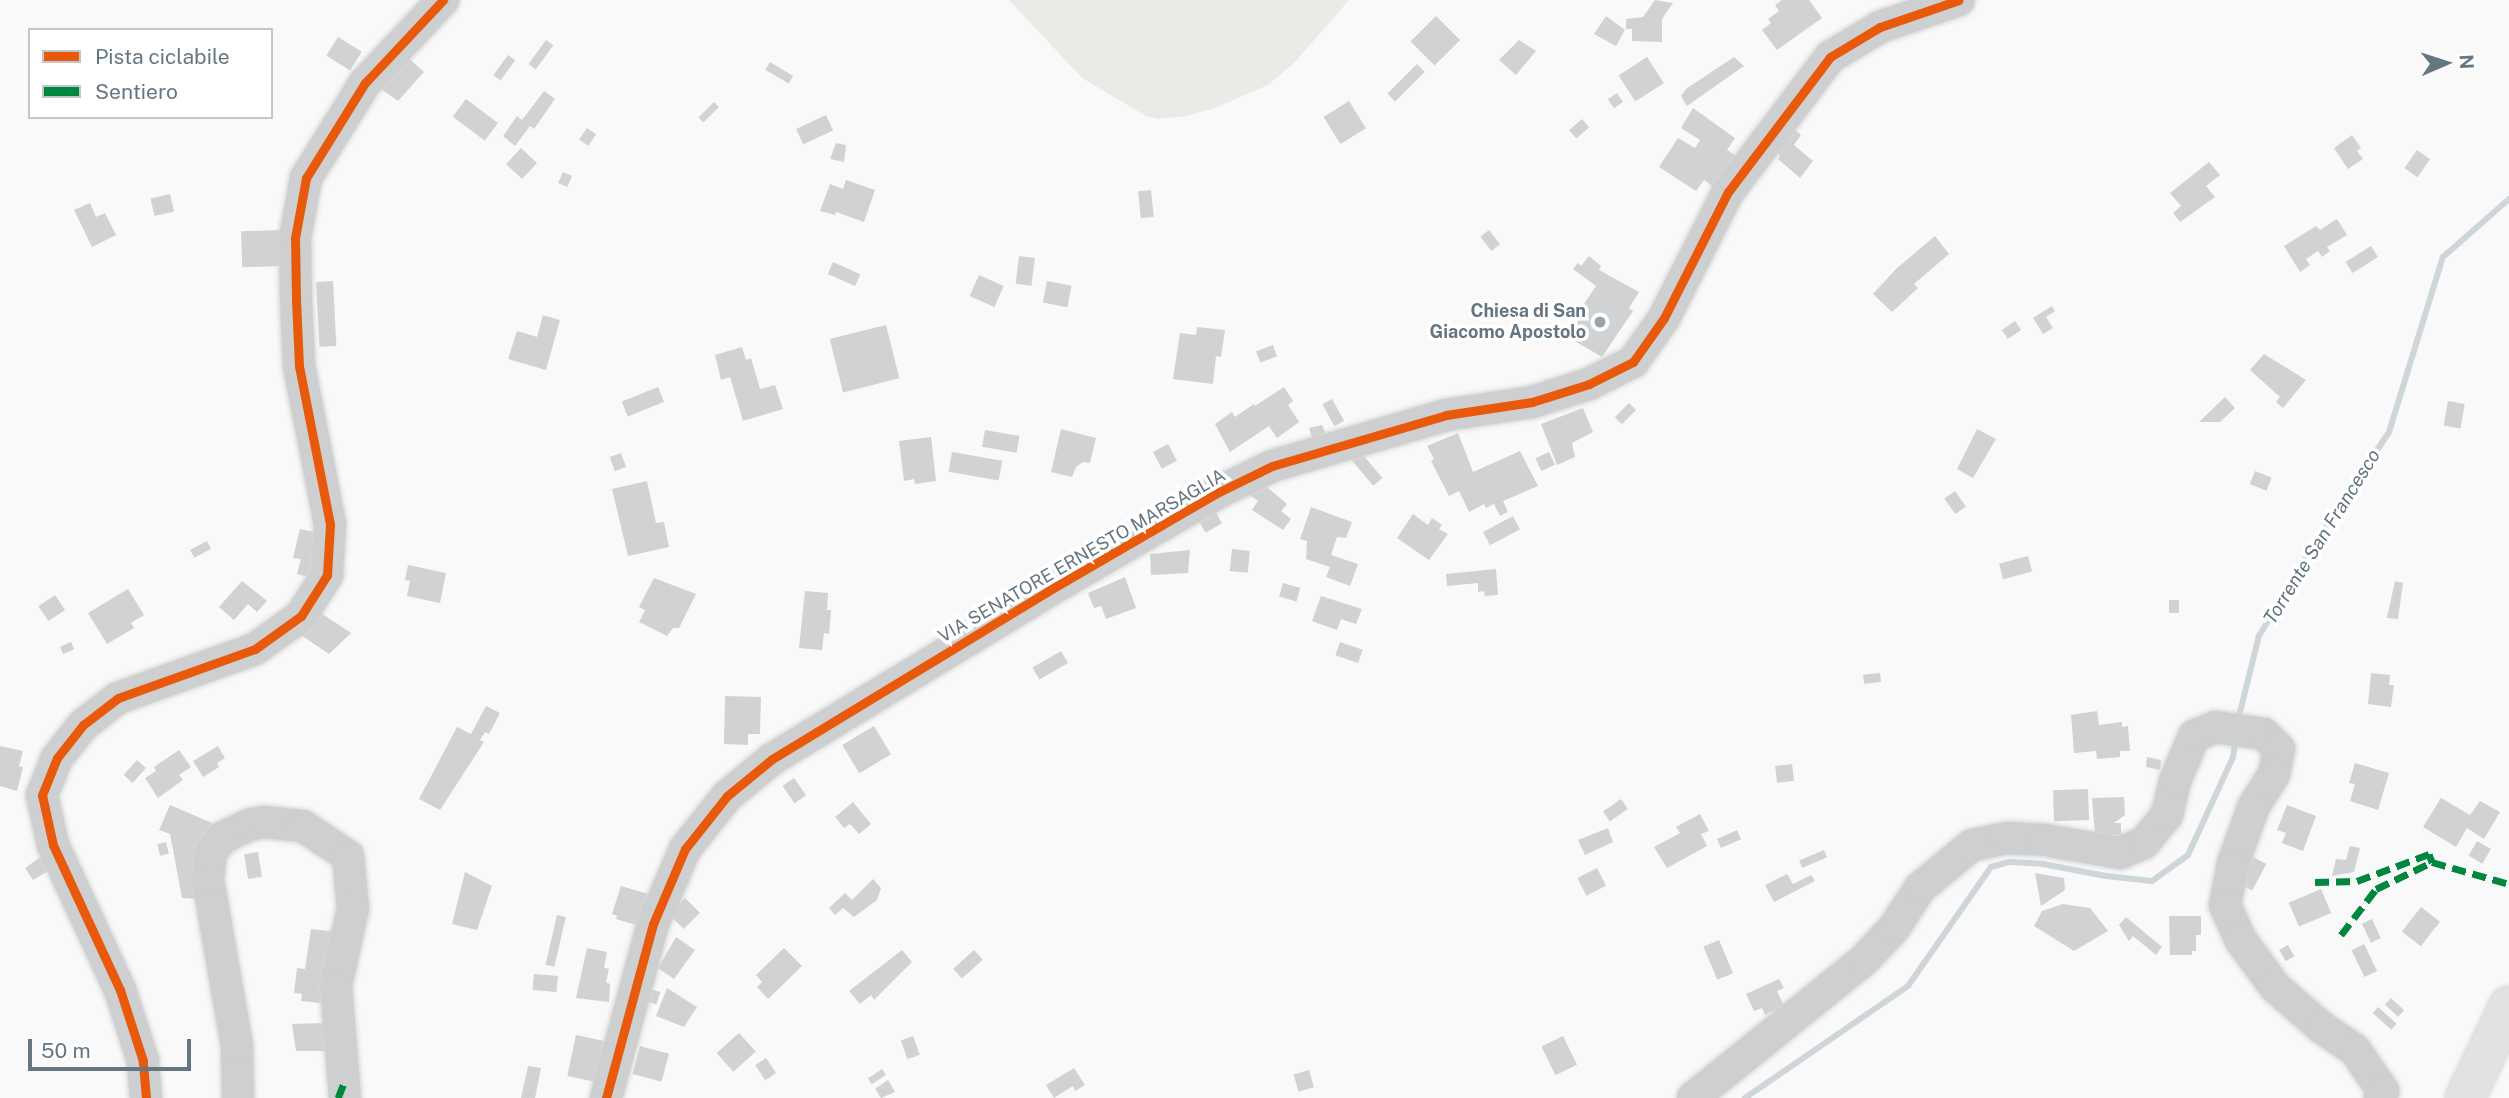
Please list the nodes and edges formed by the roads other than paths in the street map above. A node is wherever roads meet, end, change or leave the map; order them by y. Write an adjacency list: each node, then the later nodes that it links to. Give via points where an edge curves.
1 (443, 0): 5 (street, via 365,83 306,178 295,238 299,366 330,524 327,575 301,616 255,649 118,698 83,725 57,758 42,795 53,845 120,990 143,1061)
2 (1959, 0): 3 (street, VIA SENATORE ERNESTO MARSAGLIA)
3 (1905, 8): 8 (street, VIA SENATORE ERNESTO MARSAGLIA, via 1830,57 1728,191 1664,318 1633,362 1590,384 1532,402 1446,415 1272,466 1048,591 763,766 727,796 685,849 653,924)
4 (2509, 1006): 11 (highway)
5 (146, 1098)
6 (238, 1098): 7 (street, via 237,1046 208,880 211,853 222,838 264,822 303,826 348,856 353,908 336,986)
7 (345, 1098)
8 (606, 1098)
9 (1693, 1098): 10 (street, via 1863,961 1894,928 1920,888 1972,845 2007,838 2045,840 2120,853 2144,843 2167,815 2194,736 2215,727 2264,734 2279,749 2274,774 2253,808 2233,864 2225,905 2240,939 2275,987 2355,1050 2384,1091)
10 (2380, 1098)
11 (2465, 1098)

